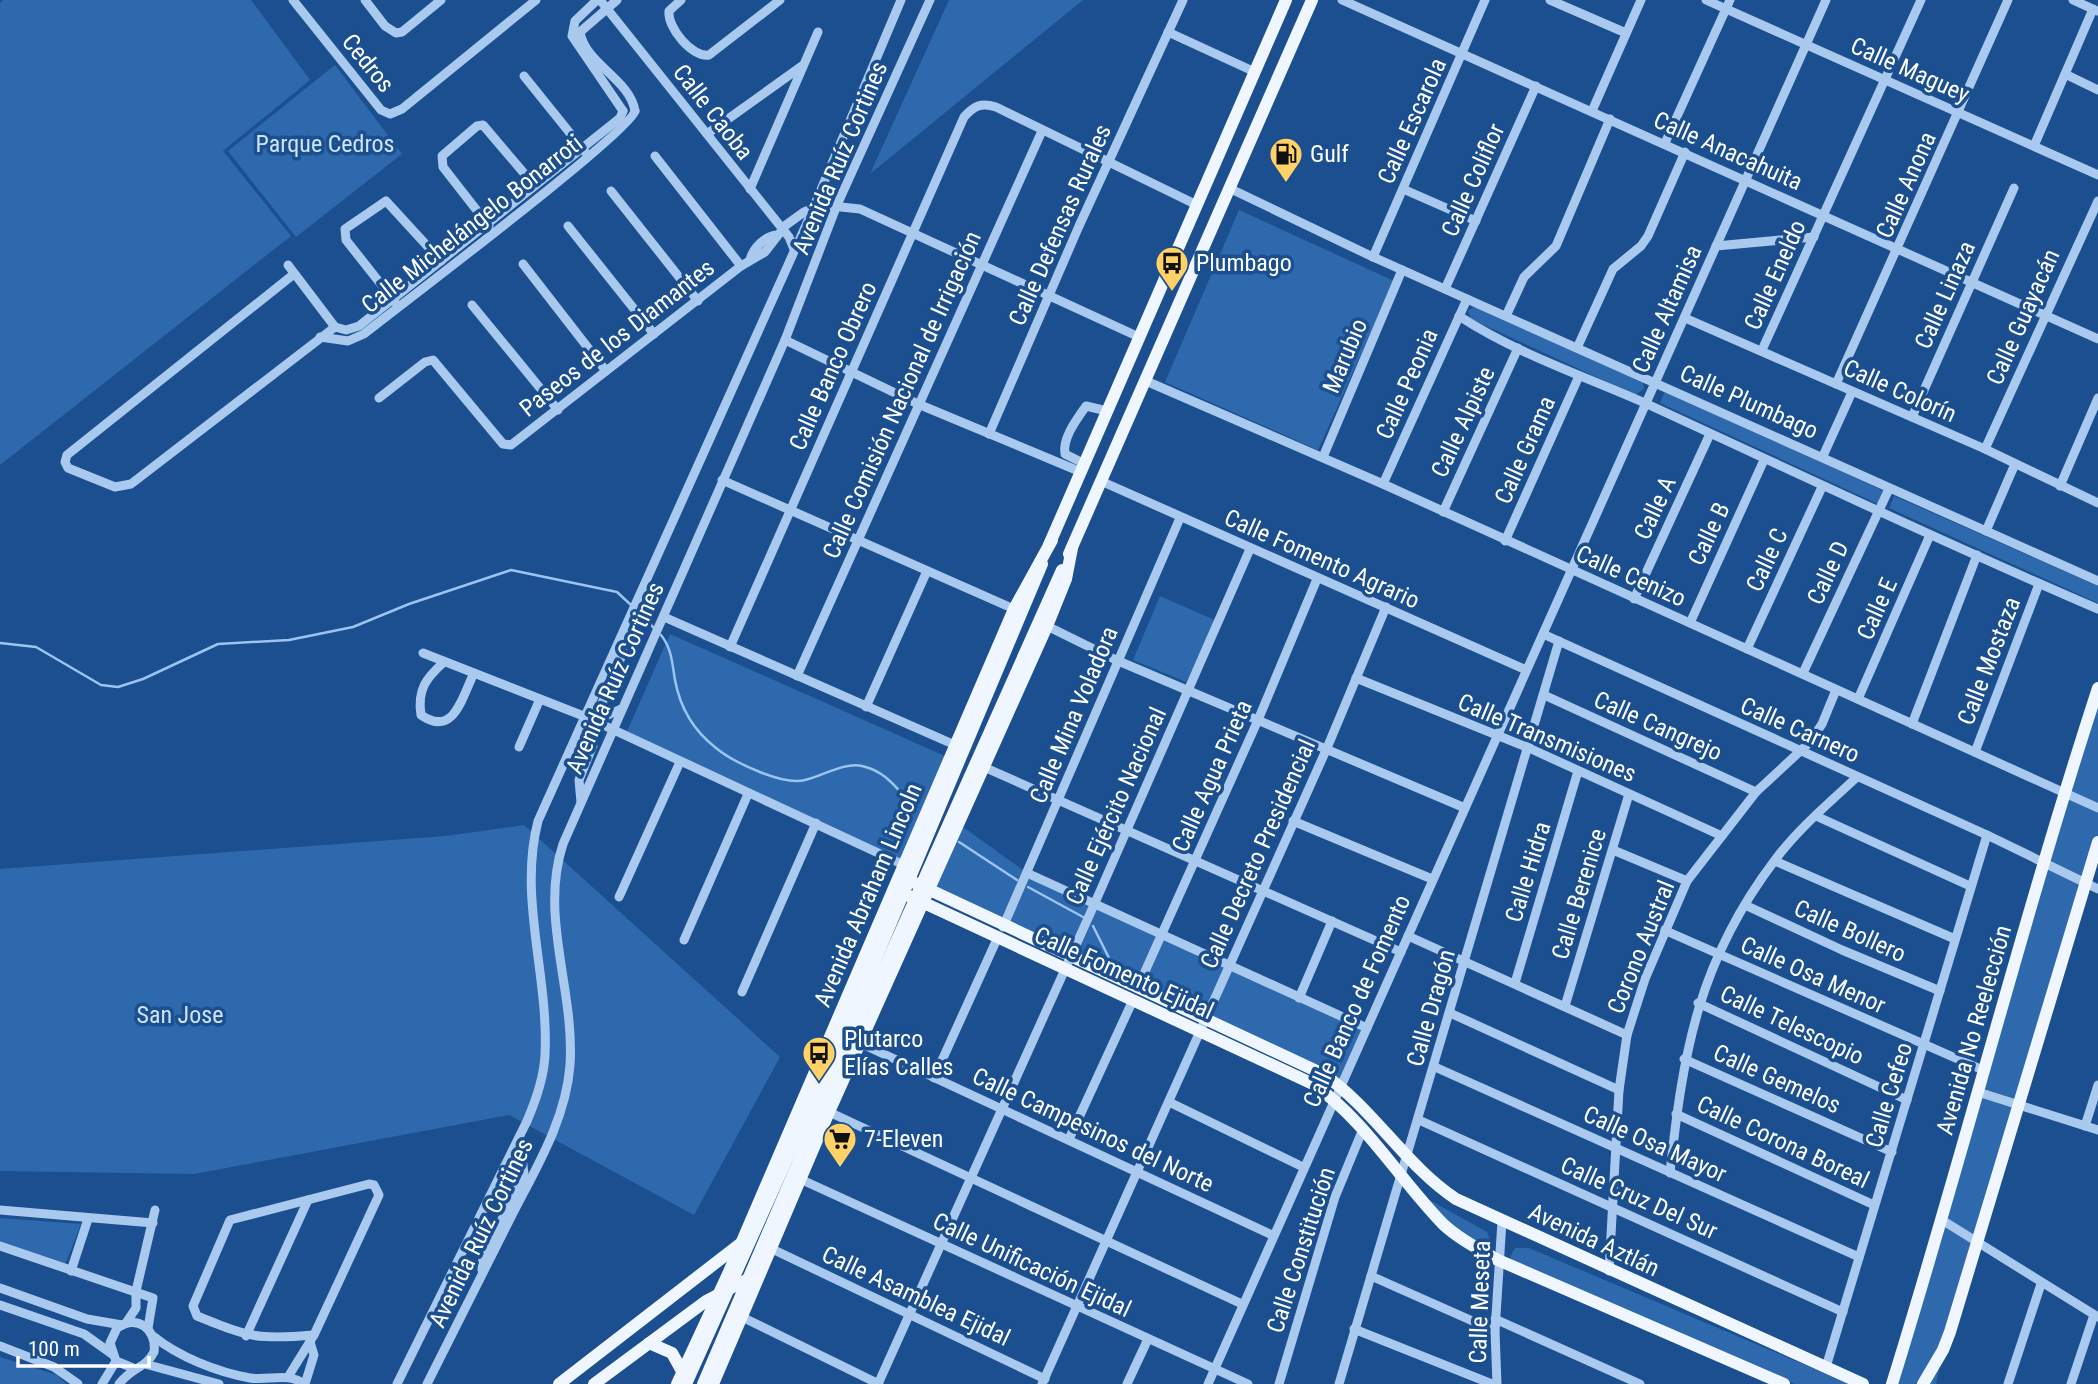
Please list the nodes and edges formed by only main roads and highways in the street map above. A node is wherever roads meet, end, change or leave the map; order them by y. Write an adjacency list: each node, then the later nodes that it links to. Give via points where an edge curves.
1 (1286, 0): 3 (main road, Avenida Abraham Lincoln)
2 (1312, 0): 4 (main road)
3 (1052, 540): 7 (main road, Avenida Abraham Lincoln, via 1014,609); 28 (main road, Avenida Abraham Lincoln, bridge, via 866,982)
4 (1072, 548): 8 (main road, Avenida Abraham Lincoln, via 1066,579 1047,626); 31 (main road, bridge)
5 (2098, 688): 35 (main road, Avenida No Reelección, via 2042,862)
6 (2098, 842): 25 (main road)
7 (911, 848): 8 (main road, via 924,865); 9 (main road, Avenida Abraham Lincoln)
8 (941, 862): 11 (main road, Avenida Abraham Lincoln)
9 (902, 870): 10 (main road, Avenida Abraham Lincoln); 11 (main road, Calle Fomento Ejidal)
10 (894, 889): 12 (main road, Calle Fomento Ejidal); 16 (main road, Avenida Abraham Lincoln)
11 (929, 890): 12 (main road, Avenida Abraham Lincoln); 13 (main road, Calle Fomento Ejidal)
12 (924, 902): 13 (main road, Calle Fomento Ejidal); 18 (main road, Avenida Abraham Lincoln)
13 (1000, 933): 14 (main road, Calle Fomento Ejidal)
14 (1066, 962): 15 (main road, Calle Fomento Ejidal, via 1138,987); 33 (main road, Calle Fomento Ejidal, via 1133,1000 1313,1084 1363,1129 1400,1176 1460,1238 1498,1260)
15 (1341, 1086): 34 (main road, Avenida Aztlán, via 1406,1158 1456,1199)
16 (740, 1244): 17 (main road, Avenida Abraham Lincoln); 20 (main road)
17 (729, 1274): 18 (main road); 19 (main road, Avenida Abraham Lincoln); 20 (main road)
18 (755, 1279): 19 (main road); 22 (main road, Avenida Abraham Lincoln)
19 (720, 1291): 21 (main road, Avenida Abraham Lincoln); 23 (main road)
20 (678, 1292): 29 (main road)
21 (711, 1313): 22 (main road); 23 (main road); 26 (main road, Avenida Abraham Lincoln)
22 (740, 1315): 27 (main road, Avenida Abraham Lincoln)
23 (679, 1320): 24 (main road)
24 (649, 1343): 28 (main road, via 672,1353); 30 (main road)
25 (1943, 1350): 36 (main road); 37 (main road)
26 (693, 1353): 27 (main road, via 713,1349); 28 (main road, Avenida Abraham Lincoln)
27 (721, 1363): 32 (main road, Avenida Abraham Lincoln)
28 (682, 1380)
29 (559, 1384)
30 (594, 1384)
31 (703, 1384)
32 (713, 1384)
33 (1784, 1384)
34 (1863, 1384)
35 (1892, 1384)
36 (1923, 1384)
37 (1936, 1384)

